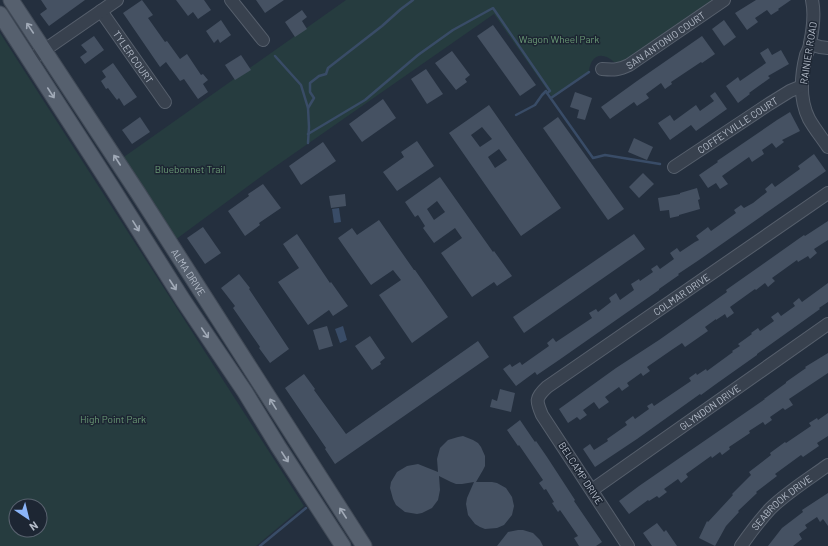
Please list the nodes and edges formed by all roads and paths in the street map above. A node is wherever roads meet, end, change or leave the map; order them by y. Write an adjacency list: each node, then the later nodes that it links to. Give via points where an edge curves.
1 (11, 0): 11 (main road, ALMA DRIVE, one-way to 1)
2 (117, 0): 6 (street)
3 (231, 0): 8 (street)
4 (724, 0): 13 (street, SAN ANTONIO COURT, via 629,64 620,69)
5 (812, 0): 9 (street, RAINIER ROAD, via 814,21)
6 (102, 11): 11 (street); 15 (street, TYLER COURT)
7 (0, 14): 12 (main road, ALMA DRIVE)
8 (263, 40)
9 (810, 44): 10 (street); 14 (street, RAINIER ROAD, via 803,68)
10 (828, 48)
11 (44, 50): 12 (street); 18 (main road, ALMA DRIVE, one-way to 11)
12 (30, 60): 20 (main road, ALMA DRIVE, one-way to 20)
13 (602, 69)
14 (802, 86): 16 (street, RAINIER ROAD, via 809,119); 17 (street, COFFEYVILLE COURT, via 769,104)
15 (165, 102)
16 (828, 147)
17 (674, 167)
18 (138, 193): 20 (main road); 26 (main road, ALMA DRIVE, one-way to 18)
19 (828, 194): 22 (street, COLMAR DRIVE, via 547,387)
20 (122, 204): 25 (main road, ALMA DRIVE, one-way to 25)
21 (828, 324): 24 (street, GLYNDON DRIVE)
22 (538, 398): 24 (street, BELCAMP DRIVE, via 542,415)
23 (828, 465): 28 (street, SEABROOK DRIVE, via 771,508)
24 (592, 490): 27 (street, BELCAMP DRIVE)
25 (343, 546)
26 (364, 546)
27 (628, 546)
28 (741, 546)

